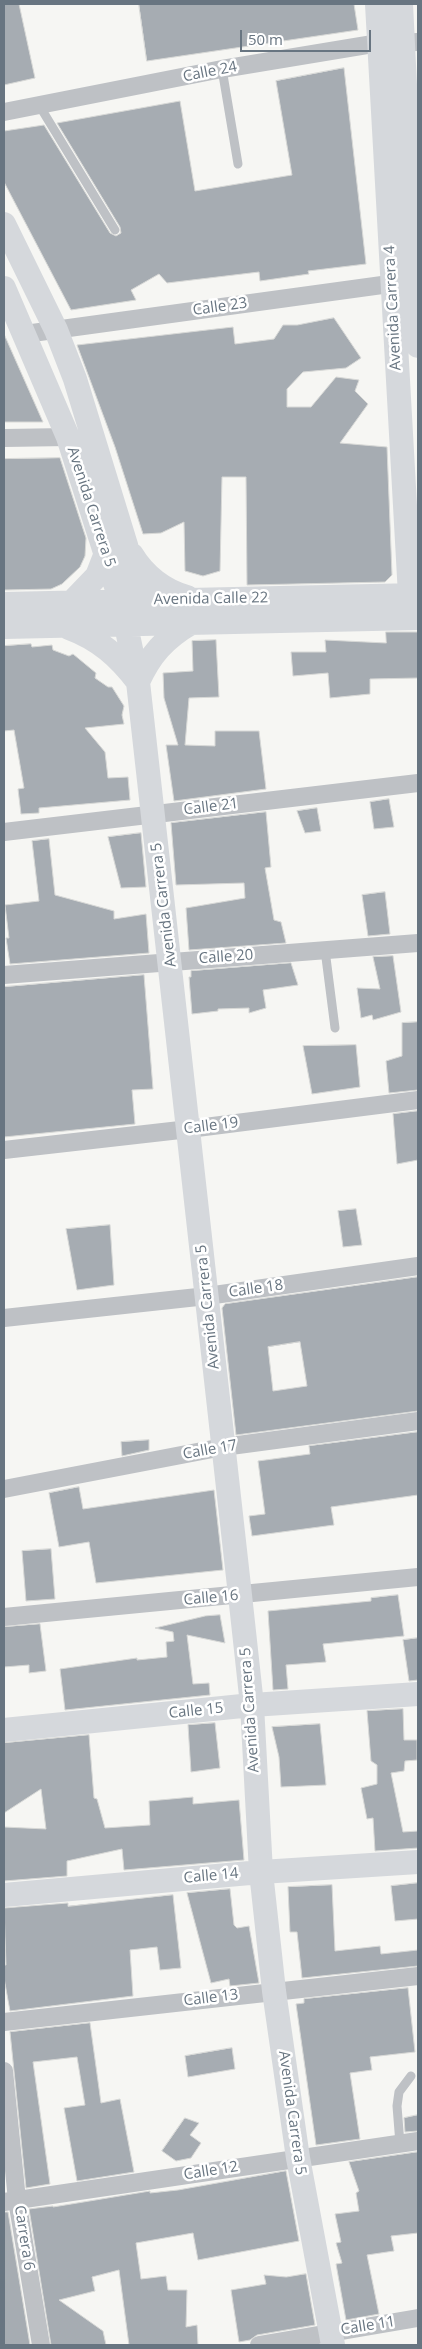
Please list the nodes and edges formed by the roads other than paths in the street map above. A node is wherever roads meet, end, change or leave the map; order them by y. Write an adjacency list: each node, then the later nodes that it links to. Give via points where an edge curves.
1 (377, 4): 4 (street, Avenida Carrera 4)
2 (401, 4): 3 (street, Avenida Carrera 4)
3 (410, 42): 4 (street, Calle 24); 11 (street, Avenida Carrera 4)
4 (379, 44): 5 (street, Calle 24); 12 (street, Avenida Carrera 4)
5 (222, 69): 6 (street, Calle 24); 8 (lane)
6 (39, 105): 7 (street, Calle 24); 10 (lane)
7 (4, 112)
8 (238, 164)
9 (4, 224): 14 (street, Avenida Carrera 5)
10 (115, 230)
11 (416, 281): 12 (street, Calle 23); 16 (street, Avenida Carrera 4)
12 (391, 284): 14 (street, Calle 23); 21 (street, Avenida Carrera 4)
13 (4, 288): 15 (street, Avenida Carrera 5)
14 (56, 330): 15 (street, Calle 23); 19 (street, Avenida Carrera 5, via 75,378)
15 (25, 334): 17 (street, Avenida Carrera 5)
16 (418, 346)
17 (68, 437): 18 (street); 19 (street, Avenida Carrera 5)
18 (4, 438)
19 (116, 549): 20 (street, via 163,587); 22 (street, Avenida Carrera 5); 23 (street, via 97,576)
20 (199, 600): 21 (street, Avenida Calle 22); 22 (street, Avenida Calle 22)
21 (416, 600)
22 (131, 601): 23 (street, Avenida Calle 22); 27 (street, Avenida Carrera 5)
23 (71, 603): 24 (street, Avenida Calle 22)
24 (4, 604)
25 (418, 618): 26 (street, Avenida Calle 22)
26 (191, 623): 27 (street, Avenida Calle 22); 30 (street, via 158,647)
27 (136, 624): 28 (street, Avenida Calle 22); 30 (street, Avenida Carrera 5)
28 (63, 626): 29 (street, Avenida Calle 22); 30 (street, via 86,634 106,647)
29 (4, 627)
30 (138, 682): 32 (street, Avenida Carrera 5)
31 (418, 784): 32 (street, Calle 21)
32 (153, 814): 33 (street, Calle 21); 36 (street, Avenida Carrera 5)
33 (4, 832)
34 (418, 943): 35 (street, Calle 20)
35 (325, 950): 36 (street, Calle 20); 38 (lane)
36 (170, 961): 37 (street, Calle 20); 40 (street, Avenida Carrera 5)
37 (4, 975)
38 (336, 1028)
39 (418, 1100): 40 (street, Calle 19)
40 (189, 1129): 41 (street, Calle 19); 43 (street, Avenida Carrera 5)
41 (4, 1150)
42 (418, 1266): 43 (street, Calle 18)
43 (207, 1296): 44 (street, Calle 18); 46 (street, Avenida Carrera 5)
44 (4, 1318)
45 (418, 1421): 46 (street, Calle 17)
46 (223, 1447): 47 (street, Calle 17); 49 (street, Avenida Carrera 5)
47 (4, 1489)
48 (418, 1577): 49 (street, Calle 16)
49 (240, 1596): 50 (street, Calle 16); 52 (street, Avenida Carrera 5)
50 (4, 1617)
51 (418, 1694): 52 (street, Calle 15)
52 (252, 1705): 53 (street, Calle 15); 55 (street, Avenida Carrera 5)
53 (4, 1730)
54 (418, 1862): 55 (street, Calle 14)
55 (261, 1872): 56 (street, Calle 14); 58 (street, Avenida Carrera 5)
56 (4, 1895)
57 (418, 1976): 58 (street, Calle 13)
58 (274, 1991): 59 (street, Calle 13); 64 (street, Avenida Carrera 5)
59 (4, 2022)
60 (4, 2070): 65 (street, Carrera 6)
61 (411, 2076): 63 (lane, via 399,2092)
62 (418, 2141): 63 (street, Calle 12)
63 (400, 2144): 64 (street, Calle 12)
64 (298, 2158): 65 (street, Calle 12); 67 (street, Avenida Carrera 5)
65 (11, 2201): 68 (street, Carrera 6)
66 (418, 2318): 67 (street, Calle 11)
67 (332, 2338): 69 (street, Calle 11)
68 (41, 2345)
69 (259, 2345)

